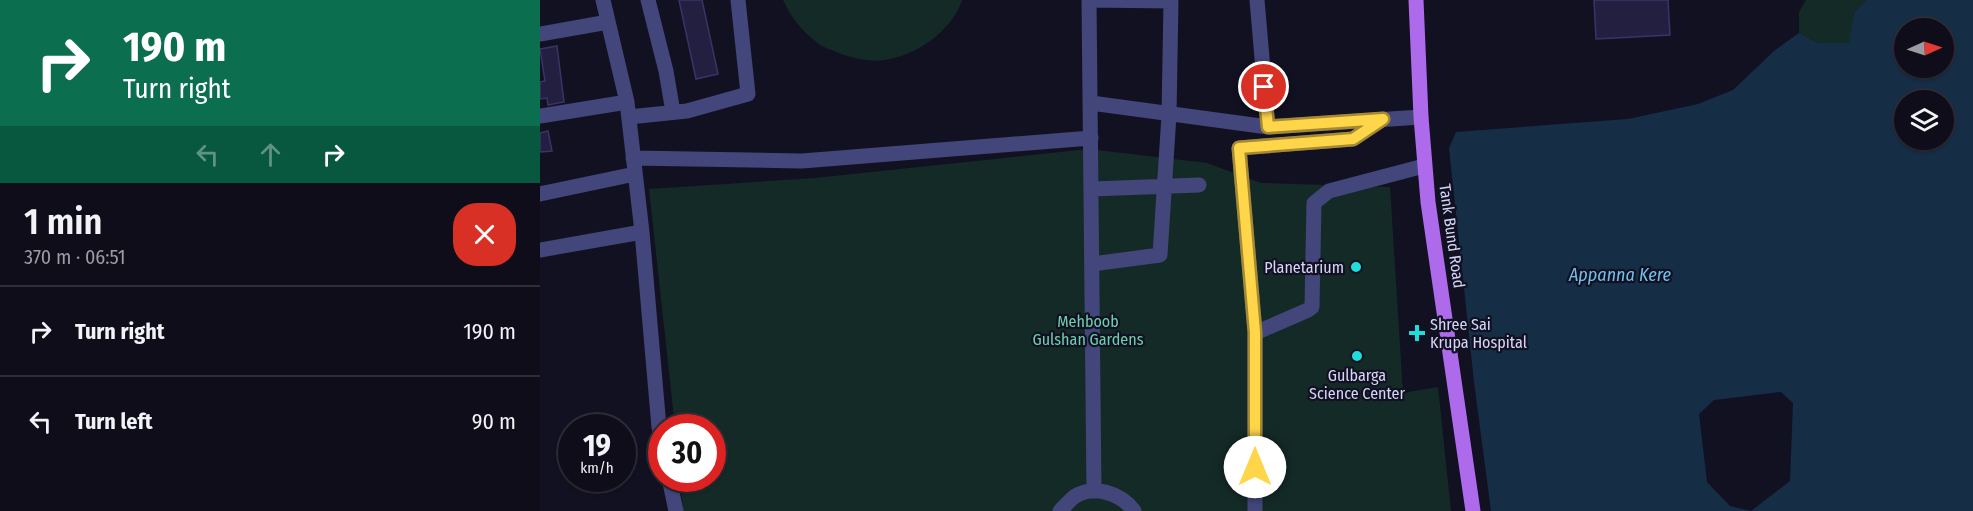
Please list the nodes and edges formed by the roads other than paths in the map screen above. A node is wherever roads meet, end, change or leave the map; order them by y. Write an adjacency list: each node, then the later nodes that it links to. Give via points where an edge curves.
1 (603, 0): 8 (street)
2 (648, 0): 12 (street)
3 (738, 0): 12 (street, via 748,94)
4 (1089, 0): 7 (street); 10 (street)
5 (1257, 0): 17 (street)
6 (1416, 0): 15 (main road, Tank Bund Road)
7 (1171, 1): 13 (street)
8 (608, 22): 9 (street); 11 (street)
9 (540, 34)
10 (1091, 103): 13 (street); 18 (street)
11 (628, 109): 12 (street); 14 (street); 19 (street)
12 (673, 112)
13 (1169, 115): 17 (street); 23 (street)
14 (540, 116)
15 (1421, 117): 16 (street); 20 (main road, Tank Bund Road)
16 (1383, 119): 17 (street); 29 (street, via 1353,139 1239,148)
17 (1268, 127)
18 (1091, 138): 19 (street, via 802,161); 24 (street)
19 (633, 158): 21 (street)
20 (1425, 166): 29 (street, via 1329,190 1316,201 1312,307); 37 (main road, Tank Bund Road)
21 (635, 174): 25 (street); 26 (street)
22 (1199, 185): 23 (street)
23 (1164, 187): 24 (street); 28 (street, via 1160,256)
24 (1092, 189): 28 (street)
25 (540, 194)
26 (642, 232): 27 (street); 30 (street)
27 (540, 250)
28 (1092, 264): 31 (street)
29 (1255, 332): 36 (street)
30 (658, 414)
31 (1094, 491): 34 (street, via 1075,496); 35 (street, via 1113,493)
32 (672, 492): 33 (street)
33 (676, 511)
34 (1060, 511)
35 (1134, 511)
36 (1255, 511)
37 (1473, 511)

